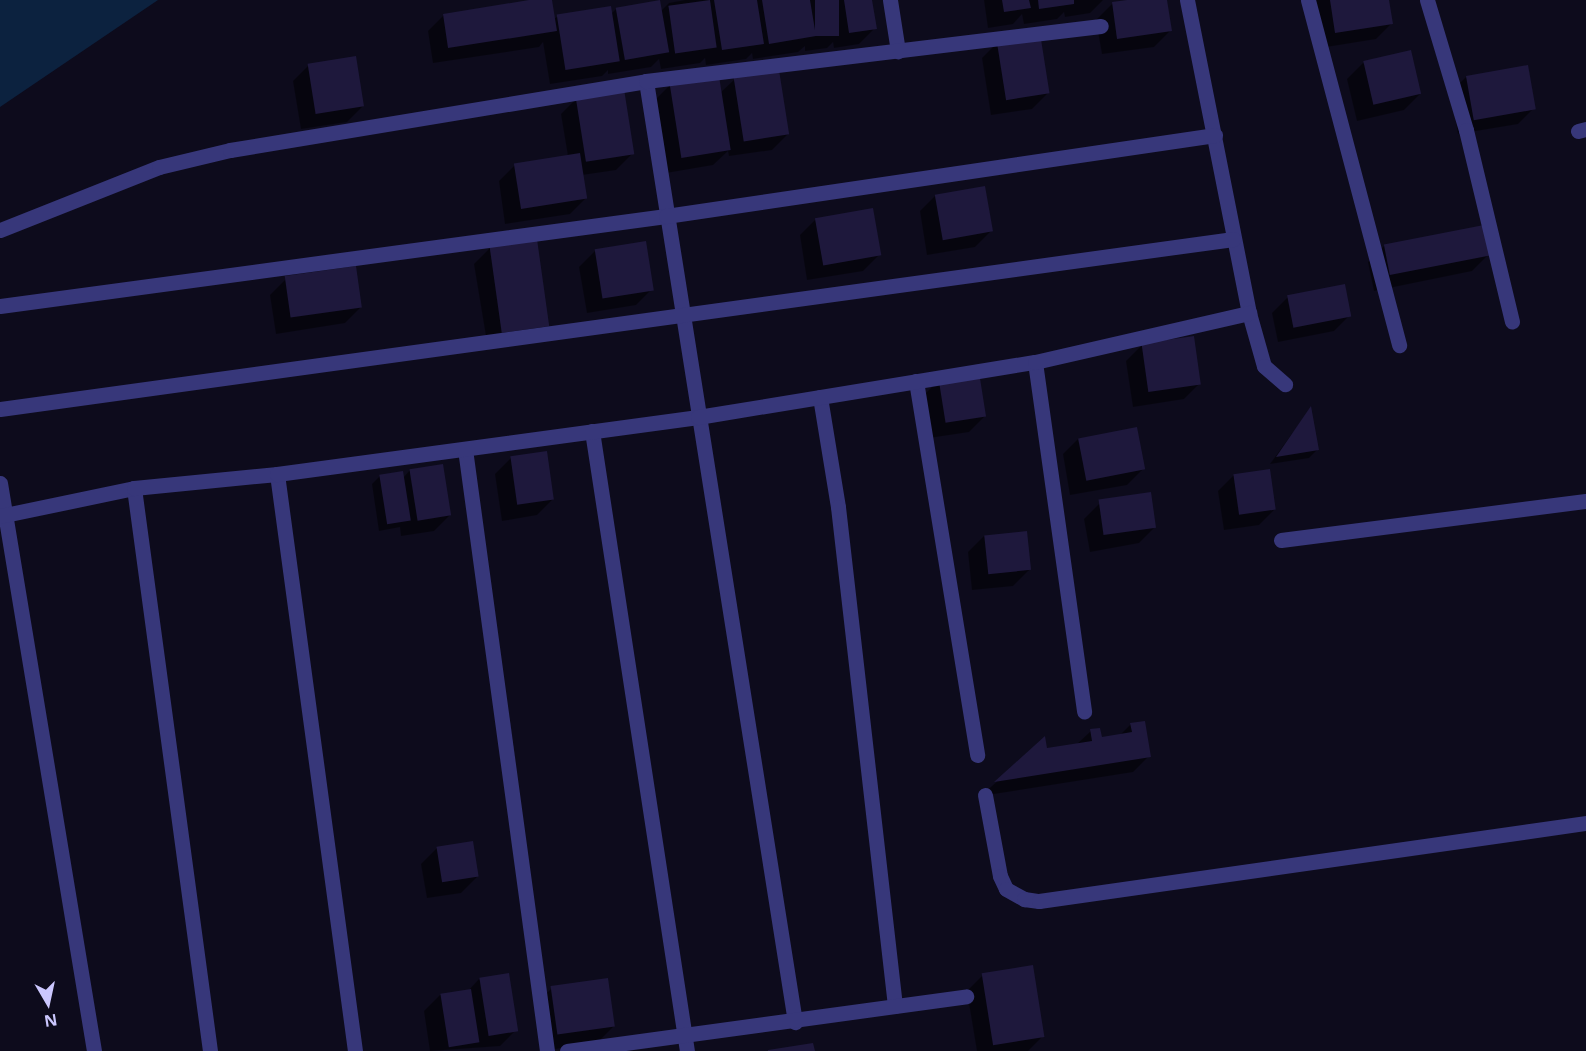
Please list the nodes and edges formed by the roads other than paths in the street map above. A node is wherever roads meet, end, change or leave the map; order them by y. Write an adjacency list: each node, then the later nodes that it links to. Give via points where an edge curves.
1 (890, 0): 6 (street)
2 (1187, 0): 8 (street)
3 (1308, 0): 16 (street)
4 (1427, 0): 15 (street, via 1466,130)
5 (1101, 26): 6 (street)
6 (898, 51): 7 (street)
7 (646, 81): 9 (street); 10 (street, via 230,150 159,166)
8 (1215, 135): 9 (street); 11 (street)
9 (666, 216): 12 (street); 14 (street)
10 (0, 230)
11 (1233, 239): 13 (street); 14 (street)
12 (0, 306)
13 (1249, 313): 17 (street); 19 (street, via 1264,366)
14 (681, 317): 21 (street, via 337,360); 22 (street)
15 (1512, 322)
16 (1400, 345)
17 (1035, 362): 18 (street); 31 (street)
18 (916, 381): 20 (street); 32 (street)
19 (1285, 384)
20 (820, 397): 22 (street); 36 (street, via 838,507)
21 (0, 409)
22 (698, 417): 23 (street); 37 (street)
23 (592, 431): 24 (street); 38 (street)
24 (465, 448): 25 (street); 42 (street)
25 (277, 474): 27 (street); 41 (street)
26 (0, 483): 29 (street)
27 (134, 488): 29 (street); 40 (street)
28 (1586, 501): 30 (street)
29 (2, 516): 39 (street)
30 (1281, 540)
31 (1084, 712)
32 (977, 755)
33 (985, 795): 34 (street, via 1006,890 1039,901)
34 (1586, 823)
35 (966, 996): 36 (street)
36 (895, 1006): 37 (street)
37 (795, 1022): 38 (street)
38 (685, 1044): 43 (street)
39 (94, 1051)
40 (210, 1051)
41 (355, 1051)
42 (547, 1051)
43 (567, 1051)

